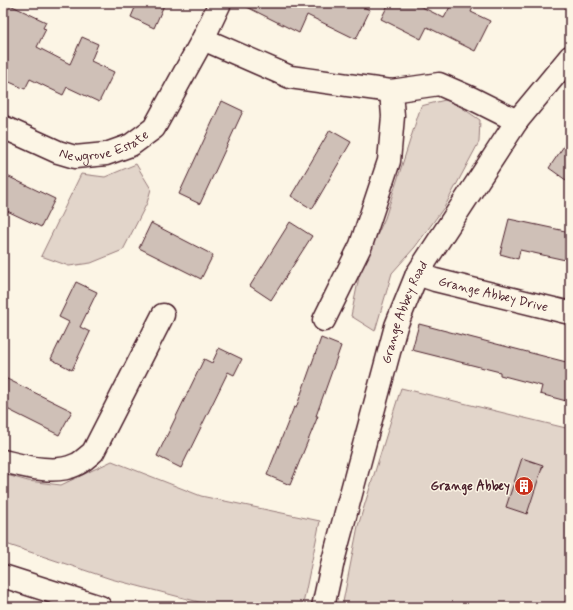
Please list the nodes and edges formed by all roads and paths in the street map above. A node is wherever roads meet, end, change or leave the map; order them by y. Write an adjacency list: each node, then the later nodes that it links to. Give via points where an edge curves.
1 (220, 3): 2 (street, Newgrove Estate)
2 (203, 39): 4 (street, via 290,77); 6 (street, Newgrove Estate, via 154,128 132,145 106,154 75,157)
3 (570, 57): 5 (street, Grange Abbey Road)
4 (391, 91): 5 (street, via 439,84); 10 (street, via 394,116 389,161 361,245)
5 (516, 121): 7 (street, Grange Abbey Road)
6 (3, 127)
7 (417, 274): 8 (street, Grange Abbey Drive); 14 (street, Grange Abbey Road, via 396,326)
8 (570, 314)
9 (163, 315): 11 (street, via 93,452 75,466 52,470)
10 (324, 320)
11 (3, 461)
12 (3, 576): 13 (street)
13 (100, 607)
14 (323, 607)

